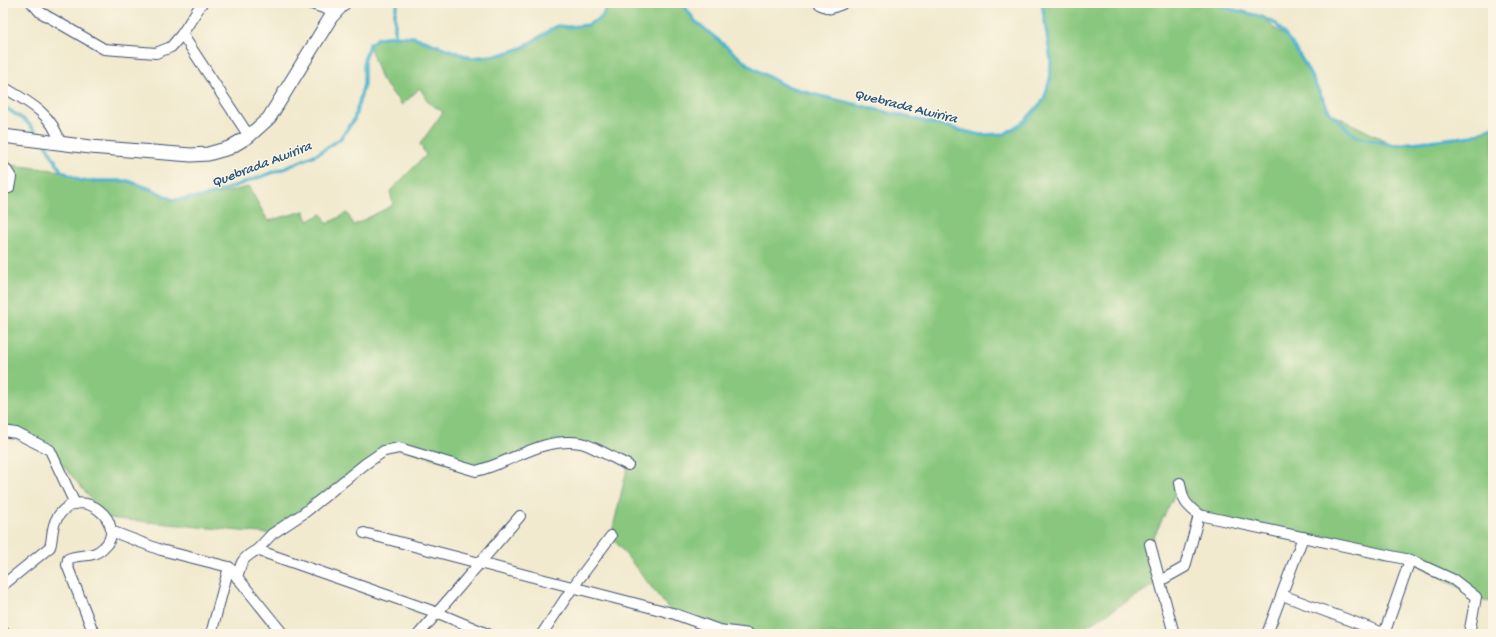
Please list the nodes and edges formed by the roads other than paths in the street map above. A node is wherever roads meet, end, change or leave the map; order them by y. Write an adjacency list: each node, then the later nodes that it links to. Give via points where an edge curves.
1 (32, 3): 7 (street, via 40,12 104,49 156,53 171,47)
2 (202, 3): 7 (street)
3 (309, 3): 6 (street)
4 (820, 3): 5 (street, via 830,7)
5 (841, 3)
6 (339, 8): 10 (street, via 269,118)
7 (182, 34): 10 (street)
8 (3, 86): 11 (street, via 32,103 48,117)
9 (3, 136): 11 (street)
10 (249, 136): 11 (street, via 230,148 208,154 191,155)
11 (60, 143)
12 (3, 164): 13 (street, via 11,177 9,188)
13 (3, 188)
14 (3, 431): 17 (street, via 16,433 50,450)
15 (628, 465): 25 (street, via 582,443 565,442 532,448 476,471 399,448 384,451 304,513 272,534)
16 (1180, 483): 18 (street, via 1187,506)
17 (75, 504): 20 (street, via 87,503 98,510 107,518); 31 (street, via 63,510 56,519 50,547)
18 (1199, 515): 23 (street); 30 (street, via 1185,567)
19 (520, 516): 27 (street)
20 (111, 531): 28 (street, via 160,550); 37 (street, via 104,547 89,556 68,559 66,566)
21 (364, 533): 27 (street)
22 (611, 536): 32 (street)
23 (1303, 537): 26 (street); 33 (street)
24 (1150, 544): 30 (street)
25 (257, 550): 29 (street, via 247,555 242,562); 34 (street)
26 (1410, 560): 46 (street); 47 (street, via 1454,580 1476,597)
27 (480, 563): 32 (street); 34 (street)
28 (228, 568): 29 (street); 38 (street)
29 (237, 578): 39 (street)
30 (1160, 581): 44 (street)
31 (3, 585)
32 (573, 587): 42 (street); 43 (street, via 672,613 720,630)
33 (1282, 595): 45 (street); 46 (street)
34 (438, 613): 40 (street); 41 (street)
35 (3, 631): 36 (street)
36 (4, 634)
37 (94, 634)
38 (211, 634)
39 (283, 634)
40 (419, 634)
41 (488, 634)
42 (542, 634)
43 (749, 634)
44 (1174, 634)
45 (1267, 634)
46 (1385, 634)
47 (1469, 634)

